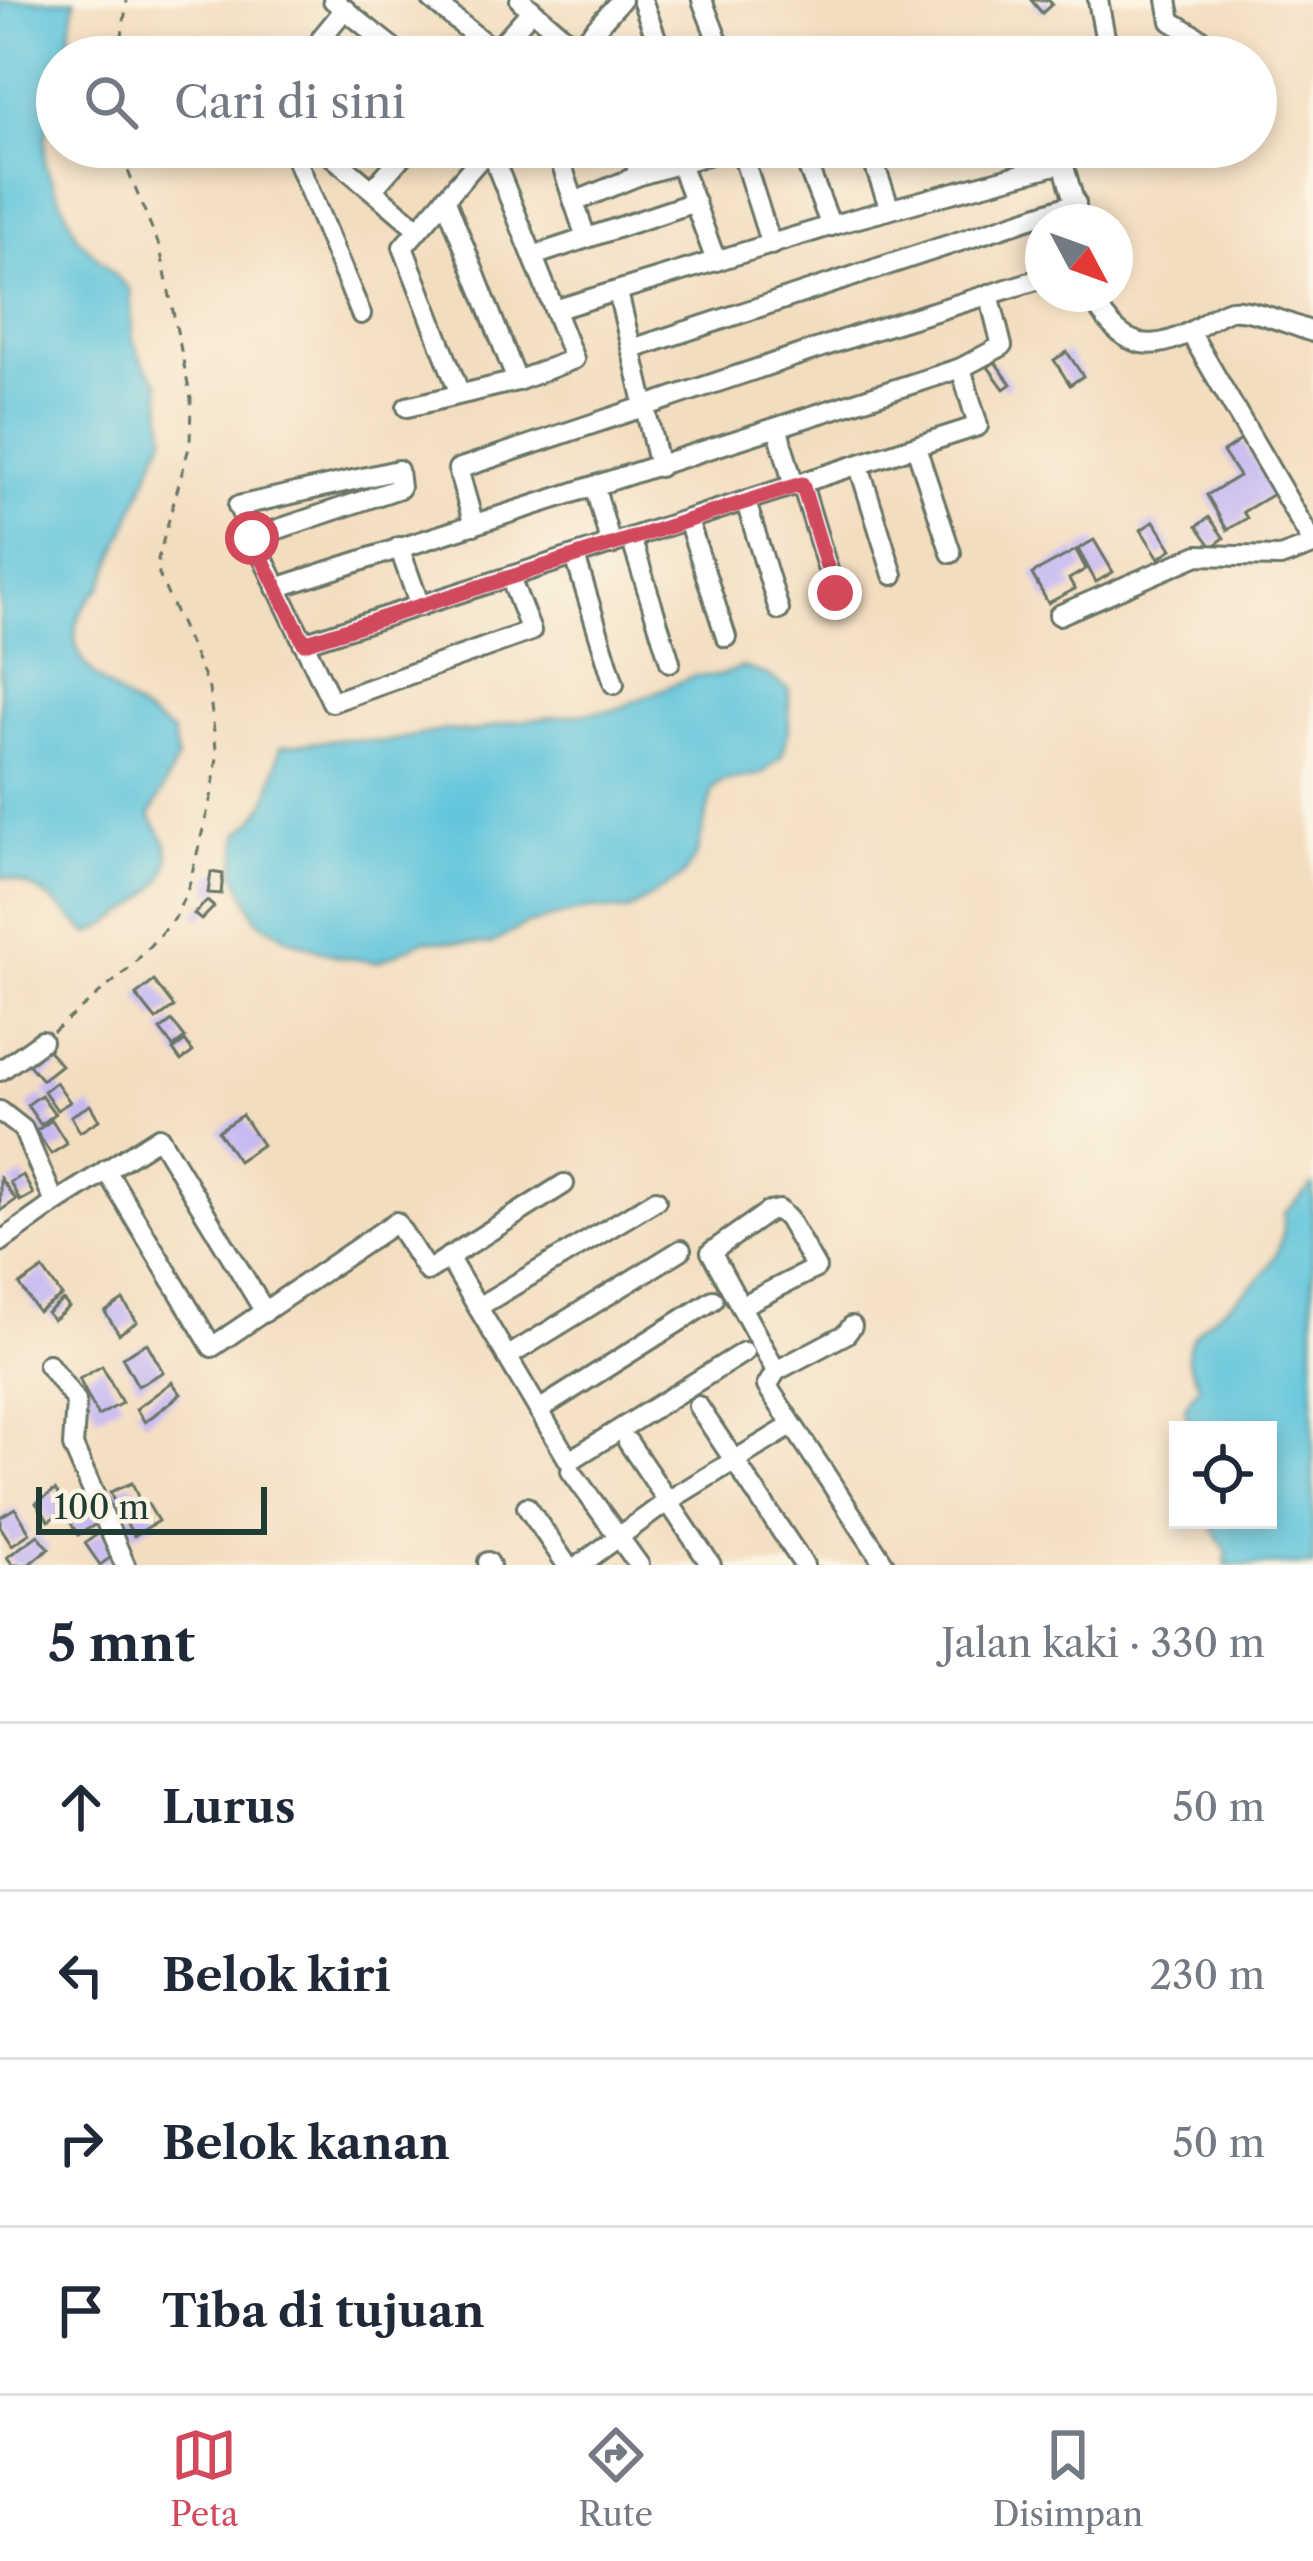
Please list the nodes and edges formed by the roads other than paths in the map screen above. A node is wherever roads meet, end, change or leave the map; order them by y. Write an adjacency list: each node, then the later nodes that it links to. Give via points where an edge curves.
1 (432, 0): 11 (street)
2 (621, 0): 14 (street)
3 (642, 0): 15 (street)
4 (1098, 0): 17 (street)
5 (704, 1): 16 (street)
6 (339, 5): 9 (street); 10 (street)
7 (526, 5): 12 (street); 13 (street)
8 (1173, 5): 18 (street, via 1171,21)
9 (323, 36)
10 (378, 36)
11 (472, 36)
12 (504, 36)
13 (557, 36)
14 (589, 36)
15 (655, 36)
16 (716, 36)
17 (1106, 36)
18 (1197, 36)
19 (300, 168): 53 (street)
20 (348, 168): 34 (street)
21 (395, 168): 34 (street)
22 (471, 168): 35 (street)
23 (498, 168): 46 (street)
24 (563, 168): 36 (street)
25 (637, 168): 33 (street)
26 (661, 168): 33 (street)
27 (693, 168): 37 (street)
28 (744, 168): 44 (street)
29 (808, 168): 40 (street)
30 (875, 168): 39 (street)
31 (1044, 168): 39 (street)
32 (1065, 168): 38 (street)
33 (640, 176): 36 (street)
34 (378, 192): 42 (street); 45 (street)
35 (445, 198): 42 (street); 58 (street)
36 (574, 202): 43 (street)
37 (695, 202): 43 (street); 47 (street)
38 (1076, 204)
39 (890, 209): 40 (street)
40 (831, 226): 44 (street)
41 (1025, 228): 56 (street)
42 (418, 229): 45 (street)
43 (586, 238): 46 (street)
44 (771, 244): 47 (street)
45 (403, 247): 59 (street)
46 (533, 256): 51 (street)
47 (716, 261): 49 (street)
48 (1025, 283): 50 (street)
49 (618, 292): 51 (street); 56 (street)
50 (989, 294): 57 (street, via 1002,346); 61 (street)
51 (554, 310): 58 (street, via 574,359)
52 (1102, 312): 54 (street, via 1131,343)
53 (361, 314)
54 (1190, 332): 55 (street, via 1239,310); 73 (street)
55 (1313, 332)
56 (632, 350): 61 (street)
57 (961, 368): 62 (street); 63 (street, via 978,426)
58 (518, 381): 59 (street)
59 (460, 394): 60 (street)
60 (407, 407)
61 (645, 407): 65 (street); 70 (street, via 458,470)
62 (778, 430): 65 (street); 66 (street)
63 (916, 448): 64 (street); 76 (street)
64 (859, 466): 66 (street); 78 (street)
65 (659, 467): 67 (street)
66 (798, 485): 68 (street); 81 (street)
67 (595, 488): 70 (street); 74 (street)
68 (746, 502): 69 (street); 83 (street)
69 (688, 520): 72 (street); 85 (street)
70 (474, 525): 75 (street)
71 (252, 538): 71 (street, via 400,488 398,470 238,506); 80 (street)
72 (631, 538): 74 (street); 87 (street)
73 (1313, 544): 84 (street, via 1280,557 1198,555)
74 (611, 545): 77 (street)
75 (399, 548): 80 (street); 82 (street)
76 (951, 553)
77 (575, 556): 79 (street); 88 (street)
78 (893, 575)
79 (510, 577): 82 (street); 86 (street, via 530,631 332,702)
80 (276, 588): 86 (street)
81 (835, 593)
82 (420, 606): 86 (street)
83 (779, 610)
84 (1059, 615)
85 (726, 637)
86 (304, 643)
87 (670, 662)
88 (614, 684)
89 (42, 1041): 90 (street)
90 (0, 1071)
91 (0, 1111): 95 (street, via 23,1129)
92 (106, 1170): 95 (street); 102 (street, via 159,1137); 102 (street, via 212,1347)
93 (564, 1184): 98 (street)
94 (656, 1200): 101 (street)
95 (55, 1203): 96 (street)
96 (0, 1242)
97 (681, 1250): 105 (street)
98 (448, 1257): 101 (street); 102 (street, via 427,1271 396,1222)
99 (712, 1300): 109 (street)
100 (741, 1306): 100 (street, via 816,1268 778,1210 711,1252); 107 (street)
101 (478, 1307): 105 (street)
102 (265, 1312)
103 (852, 1326): 107 (street)
104 (744, 1352): 109 (street, via 569,1461)
105 (507, 1357): 109 (street)
106 (48, 1364): 117 (street, via 76,1401 73,1446)
107 (776, 1372): 110 (street, via 766,1387)
108 (698, 1406): 112 (street)
109 (538, 1410)
110 (791, 1426): 112 (street); 123 (street)
111 (628, 1442): 114 (street)
112 (734, 1461): 114 (street); 122 (street)
113 (572, 1471): 116 (street)
114 (668, 1501): 116 (street); 121 (street)
115 (527, 1507): 118 (street)
116 (620, 1537): 119 (street); 120 (street)
117 (125, 1565)
118 (567, 1565)
119 (580, 1565)
120 (639, 1565)
121 (711, 1565)
122 (804, 1565)
123 (885, 1565)

